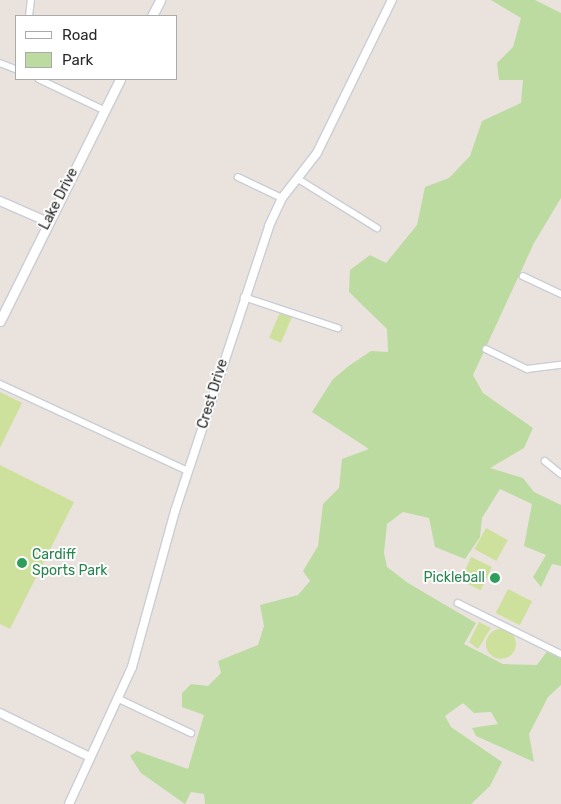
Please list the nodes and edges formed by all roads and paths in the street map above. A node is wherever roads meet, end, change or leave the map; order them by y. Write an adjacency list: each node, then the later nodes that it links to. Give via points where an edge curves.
1 (31, 0): 4 (street)
2 (160, 0): 5 (main road)
3 (392, 0): 12 (street, Crest Drive)
4 (29, 15)
5 (152, 15)
6 (0, 63): 7 (street)
7 (15, 69)
8 (40, 80): 10 (street)
9 (119, 80): 10 (main road, Lake Drive)
10 (104, 110): 15 (main road, Lake Drive)
11 (238, 177): 13 (street)
12 (300, 180): 13 (street, Crest Drive); 16 (street)
13 (282, 198): 19 (street, Crest Drive)
14 (0, 201): 15 (street)
15 (48, 222): 20 (main road, Lake Drive)
16 (377, 228)
17 (523, 276): 18 (street)
18 (561, 294)
19 (244, 297): 21 (street); 26 (street, Crest Drive)
20 (0, 321)
21 (338, 328)
22 (486, 349): 23 (street, via 527,369)
23 (561, 365)
24 (0, 384): 26 (street)
25 (545, 461): 27 (street)
26 (188, 471): 30 (street, Crest Drive, via 132,667)
27 (561, 474)
28 (458, 603): 29 (street)
29 (561, 654)
30 (118, 698): 32 (street); 33 (street, Crest Drive)
31 (0, 713): 33 (street)
32 (191, 733)
33 (90, 757): 34 (street, Crest Drive)
34 (69, 804)

